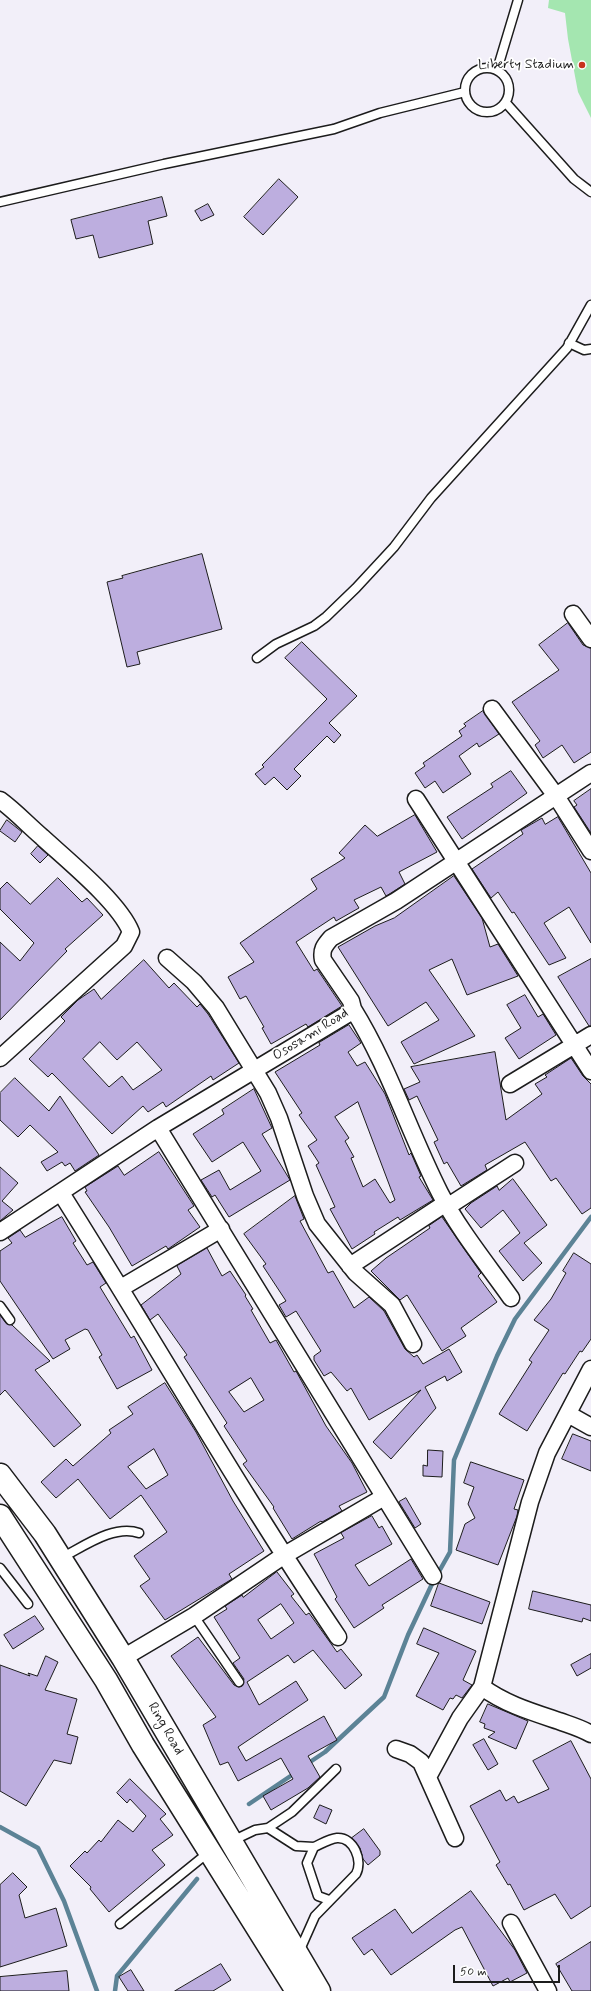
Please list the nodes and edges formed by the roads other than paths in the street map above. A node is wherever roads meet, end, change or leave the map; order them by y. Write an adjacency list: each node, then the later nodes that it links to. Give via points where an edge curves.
1 (518, 0): 2 (lane)
2 (496, 70): 3 (lane, via 489,68 474,72 466,84); 4 (lane, via 507,81 509,96)
3 (465, 92): 4 (lane, via 471,106 478,111 493,112); 6 (lane, via 334,129 164,164)
4 (506, 103): 5 (lane, via 574,178)
5 (591, 192)
6 (0, 202)
7 (591, 305): 8 (lane)
8 (570, 343): 9 (lane, via 584,350); 12 (lane, via 436,493 394,547 356,588 314,626 276,644)
9 (591, 348)
10 (573, 614): 11 (street)
11 (591, 639)
12 (257, 658)
13 (492, 709): 15 (street)
14 (591, 773): 15 (street, Ososami Road)
15 (556, 796): 18 (street); 19 (street, Ososami Road)
16 (416, 799): 19 (street)
17 (0, 800): 24 (street, via 76,868 120,913 132,932 124,946)
18 (591, 851)
19 (455, 862): 21 (street, Ososami Road, via 396,901 331,938 324,946 323,960 351,1000); 23 (street, via 510,942)
20 (167, 958): 25 (street, via 194,982 216,1008)
21 (353, 1009): 25 (street, Ososami Road); 31 (street, via 381,1059)
22 (591, 1035): 23 (street)
23 (574, 1045): 26 (street); 27 (street)
24 (0, 1058)
25 (254, 1070): 28 (street, Ososami Road); 34 (street, via 279,1118 317,1224)
26 (591, 1071)
27 (510, 1084)
28 (158, 1128): 30 (street, Ososami Road); 32 (street)
29 (515, 1163): 31 (street)
30 (61, 1193): 33 (street, Ososami Road); 35 (street)
31 (447, 1205): 34 (street); 36 (street)
32 (222, 1229): 35 (street); 44 (street)
33 (0, 1232)
34 (350, 1266): 39 (street, via 392,1305)
35 (121, 1288): 47 (street)
36 (511, 1298)
37 (0, 1306): 38 (lane)
38 (10, 1320)
39 (413, 1344)
40 (591, 1369): 41 (street)
41 (568, 1414): 42 (street); 56 (street, via 547,1453 530,1502)
42 (591, 1427)
43 (0, 1474): 48 (main road, Ring Road)
44 (384, 1497): 47 (street); 50 (street)
45 (0, 1516): 65 (main road, Ring Road, via 106,1680)
46 (139, 1533): 48 (lane, via 125,1529 115,1531)
47 (283, 1556): 52 (street); 53 (street)
48 (60, 1558): 54 (main road, Ring Road)
49 (0, 1568): 51 (lane)
50 (433, 1576)
51 (28, 1604)
52 (194, 1616): 54 (street); 55 (lane)
53 (338, 1637)
54 (123, 1658): 63 (main road, Ring Road)
55 (239, 1682)
56 (482, 1687): 57 (street, via 496,1698); 60 (street, via 460,1718)
57 (591, 1734)
58 (396, 1749): 60 (street, via 410,1754 421,1762)
59 (336, 1769): 61 (lane, via 292,1812)
60 (428, 1778): 62 (street)
61 (268, 1828): 63 (lane, via 255,1830); 64 (lane, via 296,1846)
62 (455, 1838)
63 (232, 1842): 69 (main road, Ring Road)
64 (314, 1847): 66 (lane, via 308,1863 318,1896); 66 (lane, via 332,1839 342,1838 354,1848 359,1860 356,1874)
65 (210, 1852): 68 (lane); 70 (main road, Ring Road)
66 (329, 1900): 69 (lane, via 315,1916)
67 (511, 1923): 72 (street)
68 (120, 1924)
69 (298, 1954): 71 (main road, Ring Road)
70 (297, 1991)
71 (319, 1991)
72 (548, 1991)

